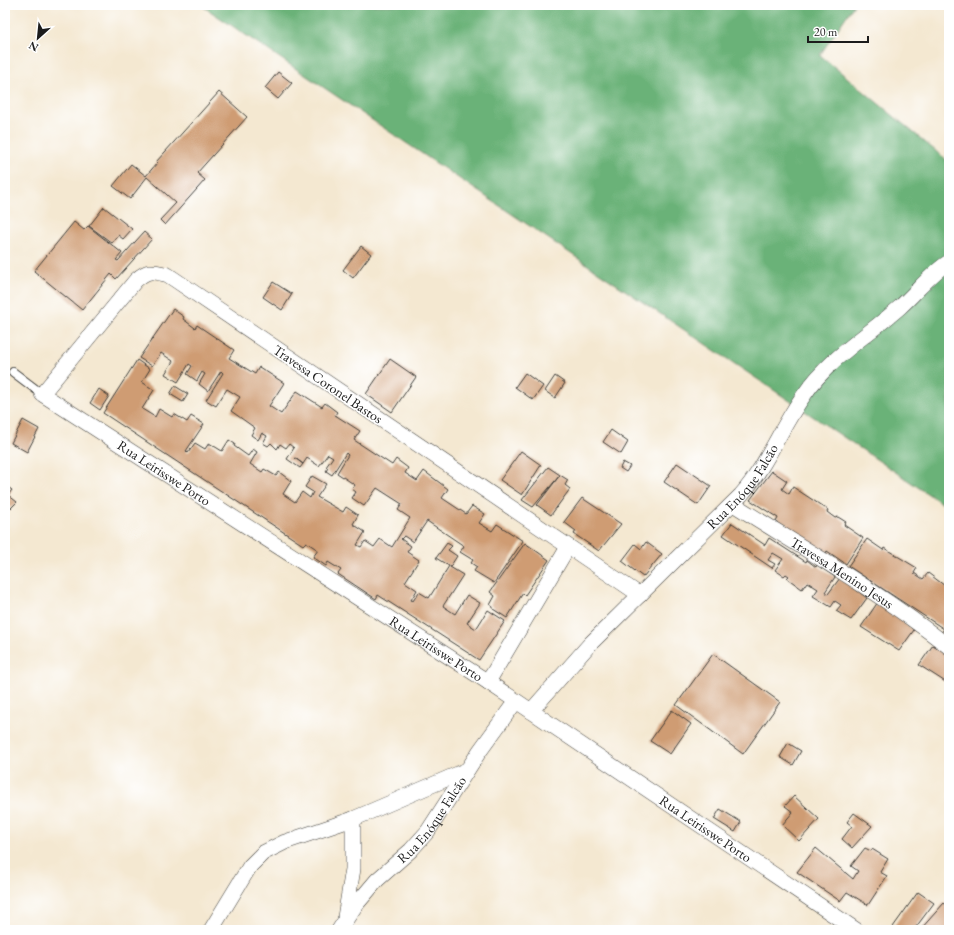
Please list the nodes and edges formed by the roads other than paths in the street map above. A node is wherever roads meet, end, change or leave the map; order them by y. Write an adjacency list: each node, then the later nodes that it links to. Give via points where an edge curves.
1 (949, 262): 4 (street, Rua Enóque Falcão, via 833,361 815,380 790,416 758,472)
2 (13, 372): 3 (lane, Rua Leirisswe Porto)
3 (42, 394): 5 (street, Travessa Coronel Bastos, via 136,280 146,272 155,271 168,275); 8 (street, Rua Leirisswe Porto)
4 (733, 504): 6 (street, Rua Enóque Falcão); 7 (street, Travessa Menino Jesus, via 864,585)
5 (568, 547): 6 (street, Travessa Coronel Bastos); 8 (street)
6 (640, 595): 10 (street, Rua Enóque Falcão, via 580,655)
7 (949, 647)
8 (488, 682): 9 (street, Rua Leirisswe Porto)
9 (516, 701): 10 (street, Rua Leirisswe Porto); 11 (street, Rua Enóque Falcão)
10 (531, 711): 15 (street, Rua Leirisswe Porto)
11 (467, 770): 12 (street); 13 (street, Rua Enóque Falcão, via 428,831 411,850 376,880)
12 (353, 819): 13 (street, via 353,869); 14 (street, via 285,842 263,853 250,866)
13 (341, 928)
14 (212, 930)
15 (856, 930)

